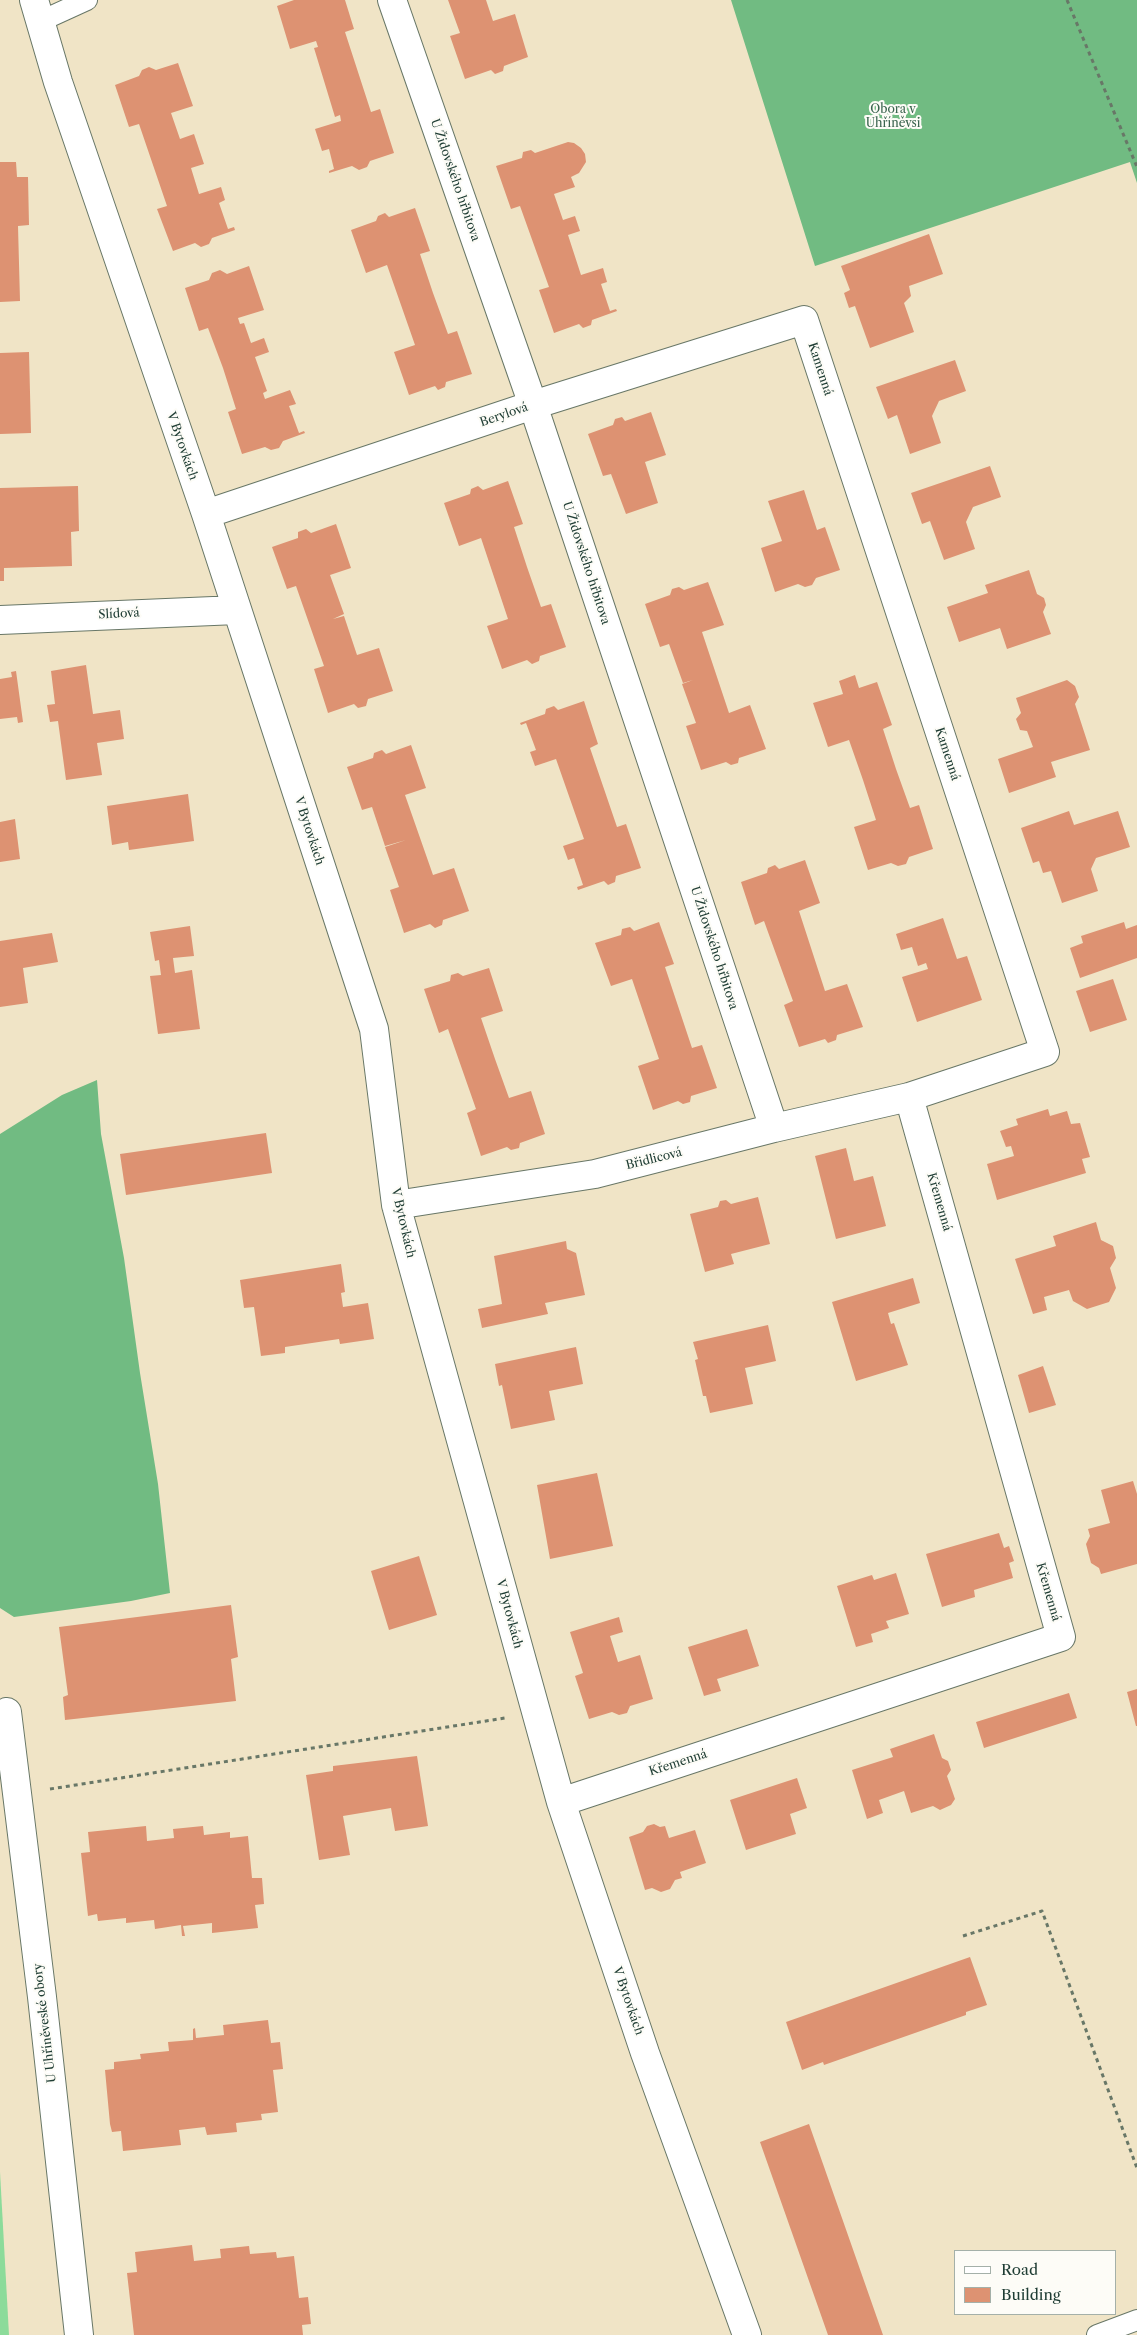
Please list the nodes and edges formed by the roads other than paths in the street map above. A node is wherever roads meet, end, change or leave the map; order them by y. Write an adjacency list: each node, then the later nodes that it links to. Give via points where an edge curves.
1 (87, 0): 3 (lane)
2 (392, 0): 5 (street, U Židovského hřbitova)
3 (38, 10): 6 (street, V Bytovkách, via 58,82)
4 (804, 320): 5 (street, Berylová); 9 (street, Kamenná, via 1045,1052)
5 (533, 405): 6 (street, Berylová); 10 (street, U Židovského hřbitova)
6 (206, 514): 7 (street, V Bytovkách)
7 (237, 610): 8 (street, Slídová); 11 (street, V Bytovkách, via 374,1029)
8 (0, 620)
9 (909, 1098): 10 (street, Břidlicová); 13 (street, Křemenná, via 1061,1637)
10 (774, 1128): 11 (street, Břidlicová, via 595,1174)
11 (396, 1205): 13 (street, V Bytovkách)
12 (7, 1712): 15 (street, U Uhříněveské obory)
13 (561, 1802): 16 (street, V Bytovkách, via 645,2053)
14 (1137, 2320): 17 (lane)
15 (79, 2335)
16 (747, 2335)
17 (1098, 2335)

